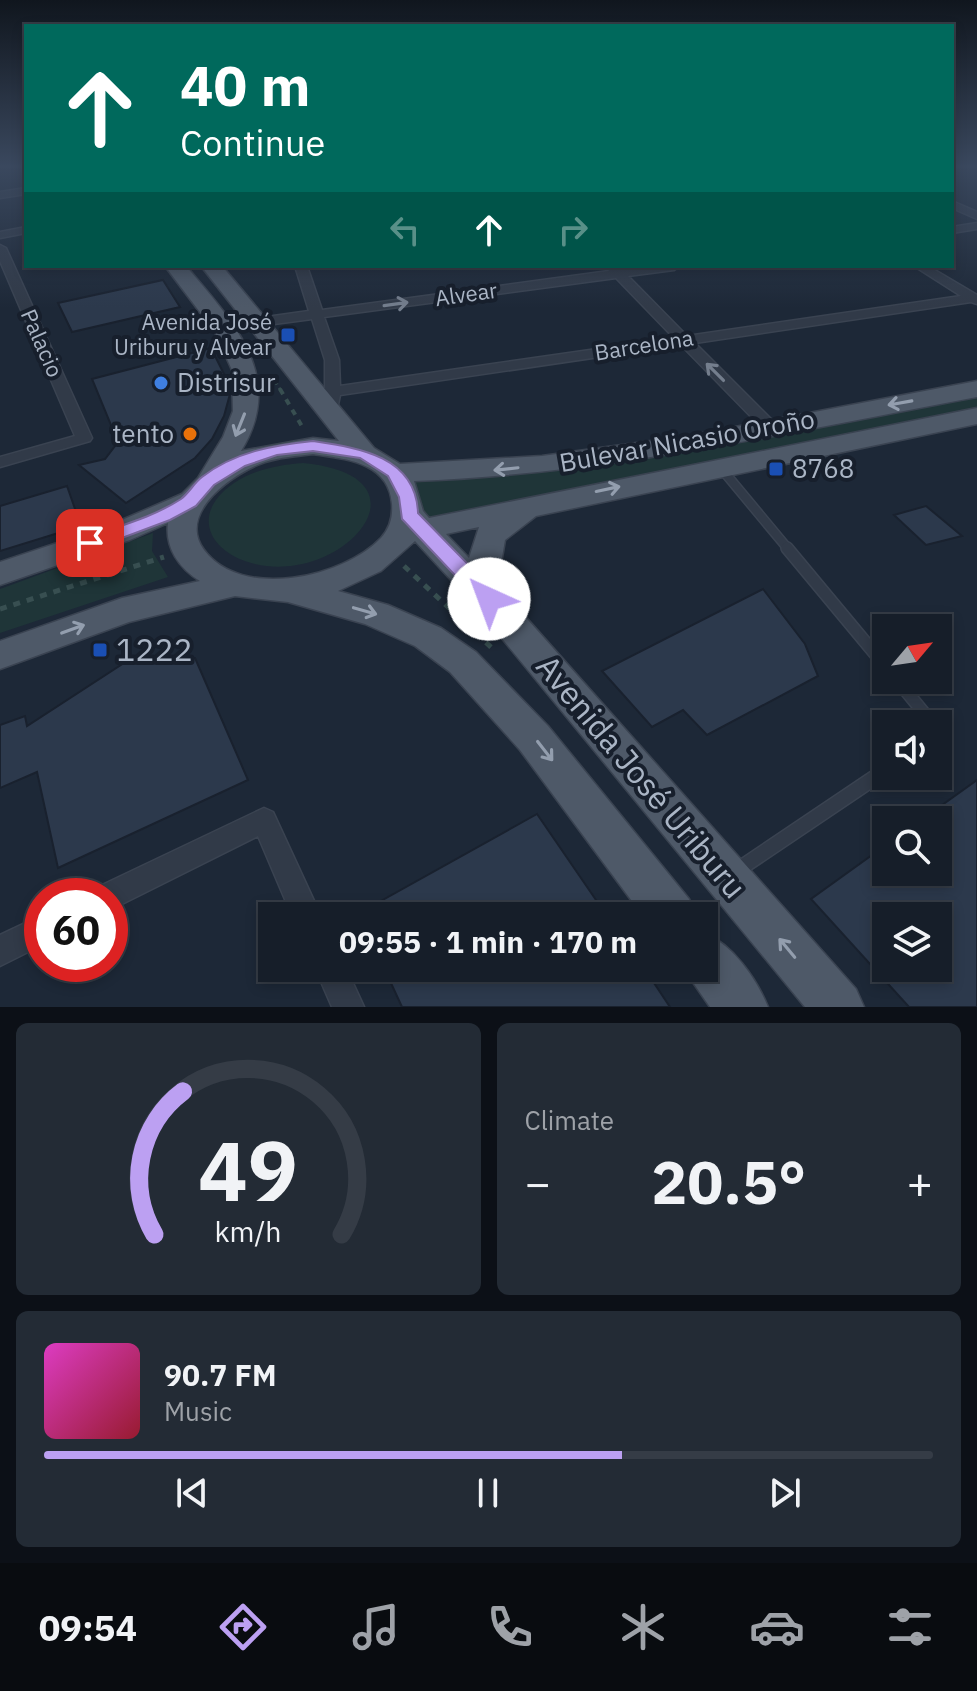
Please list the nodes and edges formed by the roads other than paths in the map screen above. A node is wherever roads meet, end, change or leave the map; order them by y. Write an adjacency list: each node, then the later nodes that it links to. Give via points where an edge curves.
1 (977, 226): 3 (street)
2 (24, 230): 4 (street)
3 (954, 230)
4 (0, 235)
5 (0, 248): 21 (street, Palacio, via 84,438)
6 (177, 268): 24 (main road, one-way to 24, via 222,325 247,384 236,436)
7 (213, 268): 14 (main road)
8 (302, 268): 13 (street)
9 (644, 268): 11 (street, Alvear)
10 (923, 268): 12 (street)
11 (614, 270): 13 (street, Alvear, one-way to 11); 15 (street)
12 (975, 299): 15 (street, Barcelona)
13 (318, 315): 14 (street, Alvear); 17 (street, via 332,360)
14 (259, 322): 17 (main road)
15 (681, 339): 17 (street, Barcelona); 19 (street, one-way to 15)
16 (977, 389): 19 (main road, Bulevar Nicasio Oroño, one-way to 19)
17 (328, 400): 20 (main road)
18 (977, 416): 22 (main road, Bulevar Nicasio Oroño)
19 (770, 427): 23 (main road, Bulevar Nicasio Oroño, one-way to 23, via 588,460 467,473)
20 (364, 454): 23 (main road); 24 (main road, via 313,446 275,450 239,462)
21 (0, 462)
22 (720, 467): 25 (main road, Bulevar Nicasio Oroño, one-way to 22); 31 (lane)
23 (395, 473): 26 (main road, via 408,497)
24 (199, 491): 27 (main road, via 119,533); 28 (main road, via 180,526 185,551 204,571)
25 (534, 504): 26 (main road, Bulevar Nicasio Oroño); 30 (main road, via 490,535 482,575)
26 (411, 525): 29 (main road, via 387,551 345,577); 30 (main road, Avenida José Uriburu)
27 (0, 574)
28 (234, 585): 29 (main road); 32 (main road, one-way to 28, via 122,611)
29 (290, 590): 39 (main road, Avenida José Uriburu, one-way to 39, via 376,614 428,637 463,662 534,738)
30 (489, 599): 36 (main road, Avenida José Uriburu)
31 (872, 650)
32 (0, 655)
33 (908, 694): 34 (lane)
34 (922, 710)
35 (872, 780): 36 (lane)
36 (727, 878): 46 (main road, Avenida José Uriburu, one-way to 36)
37 (128, 887): 38 (street, via 264,820)
38 (301, 902)
39 (661, 902)
40 (24, 939): 41 (street)
41 (0, 951)
42 (718, 976): 45 (main road)
43 (336, 982): 44 (street)
44 (348, 1007)
45 (742, 1007)
46 (838, 1007)

